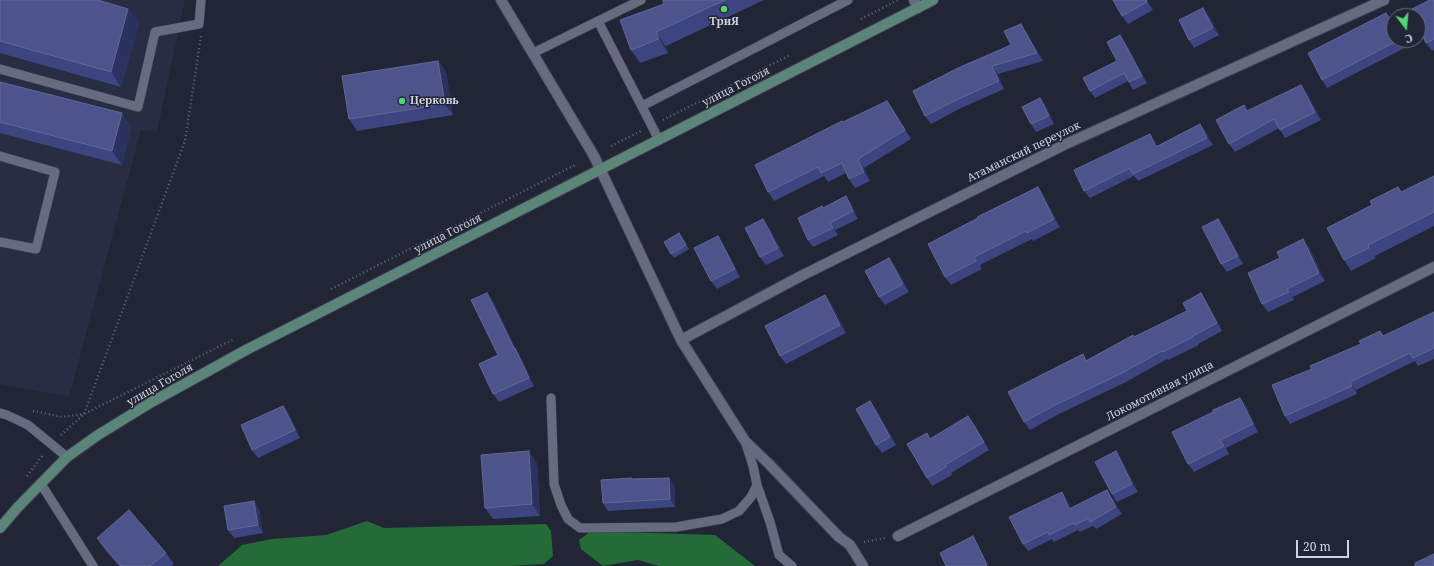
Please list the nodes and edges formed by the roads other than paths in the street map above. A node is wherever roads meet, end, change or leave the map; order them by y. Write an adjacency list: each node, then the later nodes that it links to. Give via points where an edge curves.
1 (201, 0): 10 (lane, via 199,24 155,32 138,107)
2 (502, 0): 9 (street)
3 (642, 0): 8 (lane)
4 (848, 0): 11 (lane)
5 (933, 0): 7 (main road, улица Гоголя)
6 (1384, 0): 17 (street, Атаманский переулок, via 1066,144 801,276)
7 (916, 4): 12 (main road, улица Гоголя)
8 (598, 21): 9 (lane); 11 (lane)
9 (533, 53): 14 (street)
10 (0, 69)
11 (642, 106): 12 (lane)
12 (659, 140): 14 (main road, улица Гоголя)
13 (0, 156): 15 (lane, via 55,172 36,249)
14 (601, 170): 17 (street); 21 (main road, улица Гоголя, via 246,350 150,403)
15 (0, 242)
16 (1434, 267): 25 (street, Локомотивная улица)
17 (681, 340): 20 (street)
18 (551, 398): 23 (lane, via 554,484 568,519 580,528 676,527 722,519 739,510 751,497)
19 (0, 413): 21 (lane, via 8,414 28,425)
20 (745, 441): 23 (lane); 28 (street, via 839,537 850,545)
21 (67, 457): 22 (main road, улица Гоголя)
22 (41, 484): 24 (main road, улица Гоголя); 26 (lane)
23 (756, 485): 27 (lane, via 779,555)
24 (0, 528)
25 (898, 536)
26 (93, 566)
27 (792, 566)
28 (863, 566)

